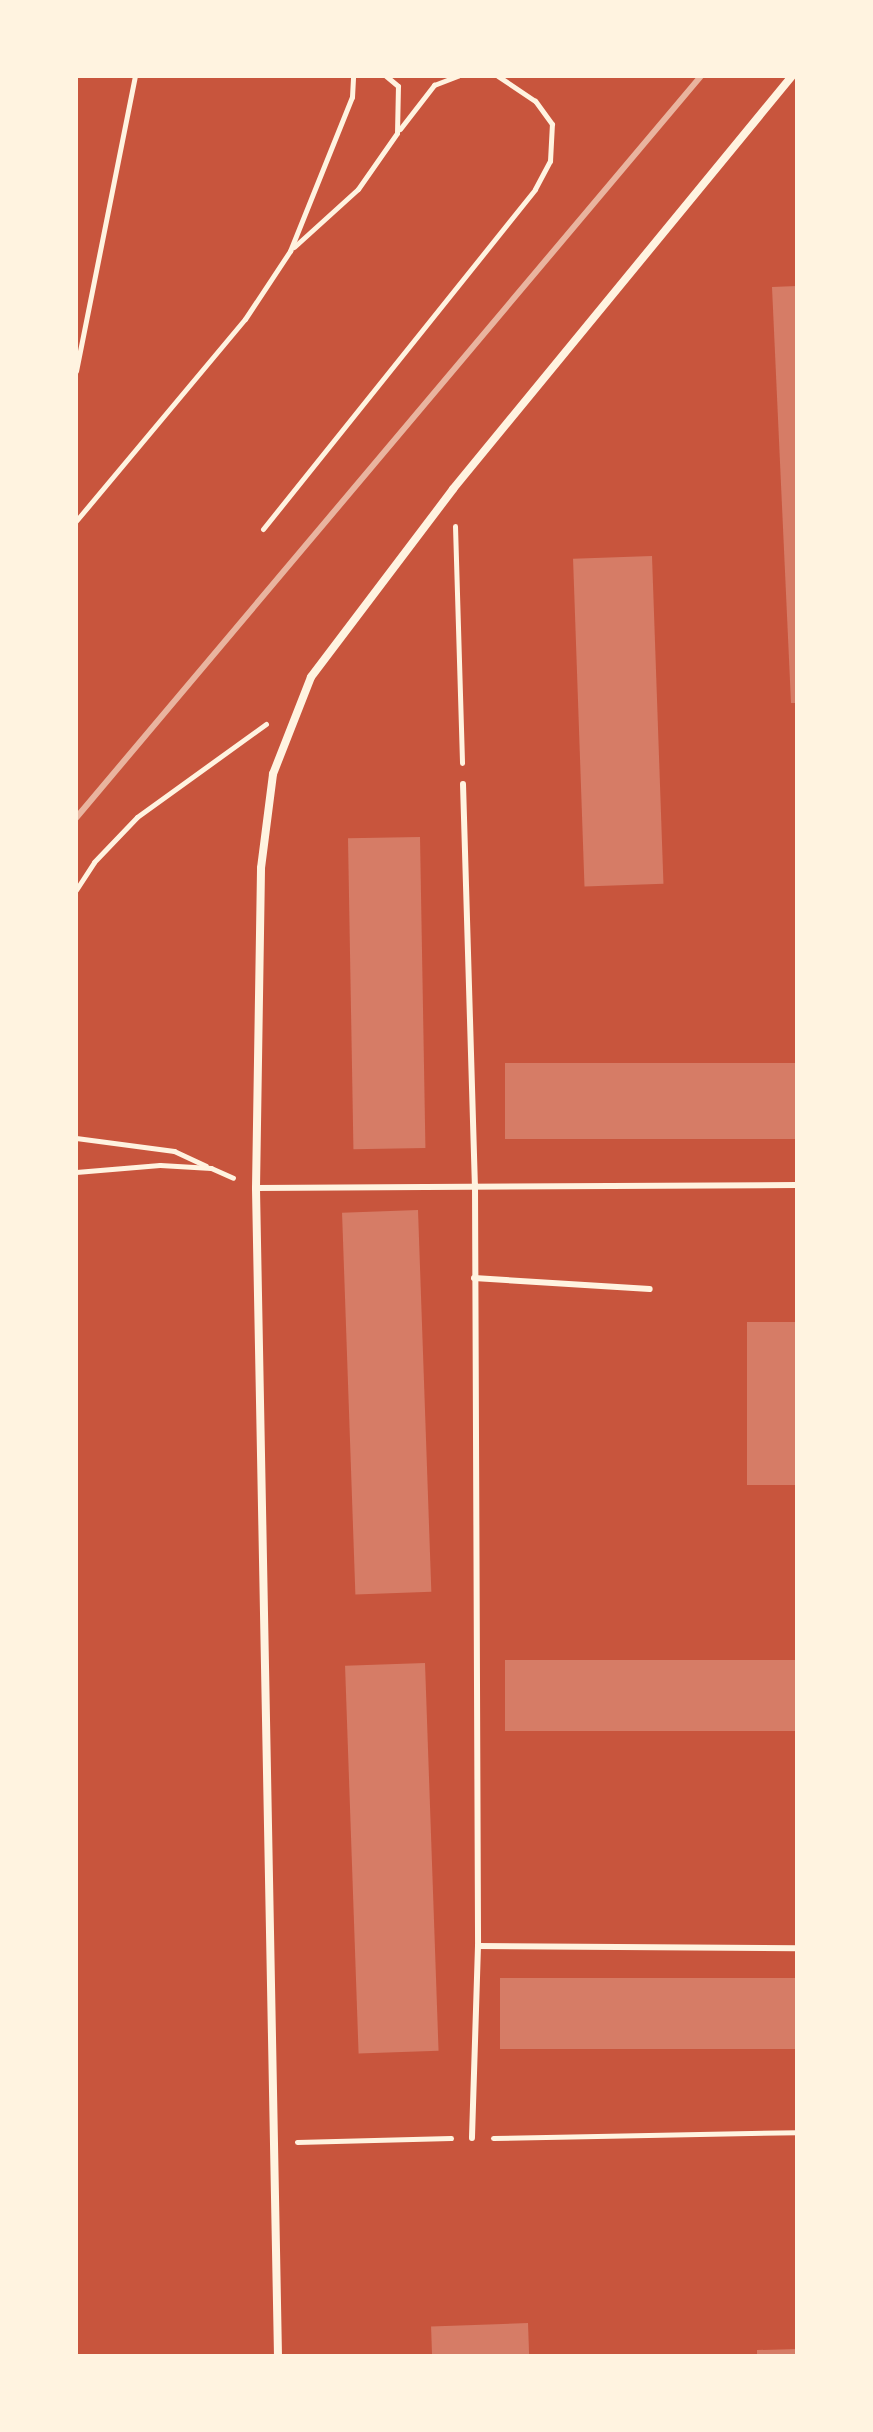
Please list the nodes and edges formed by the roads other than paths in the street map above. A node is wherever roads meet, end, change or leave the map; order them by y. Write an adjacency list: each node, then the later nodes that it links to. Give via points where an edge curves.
1 (792, 76): 5 (street, via 453,489 311,677 273,774 261,868)
2 (463, 784): 3 (lane)
3 (475, 1185): 4 (lane); 5 (lane); 6 (lane)
4 (797, 1185)
5 (256, 1188): 11 (street)
6 (474, 1278): 7 (lane); 8 (lane)
7 (650, 1289)
8 (478, 1946): 9 (lane); 10 (lane)
9 (797, 1948)
10 (472, 2138)
11 (278, 2356)

